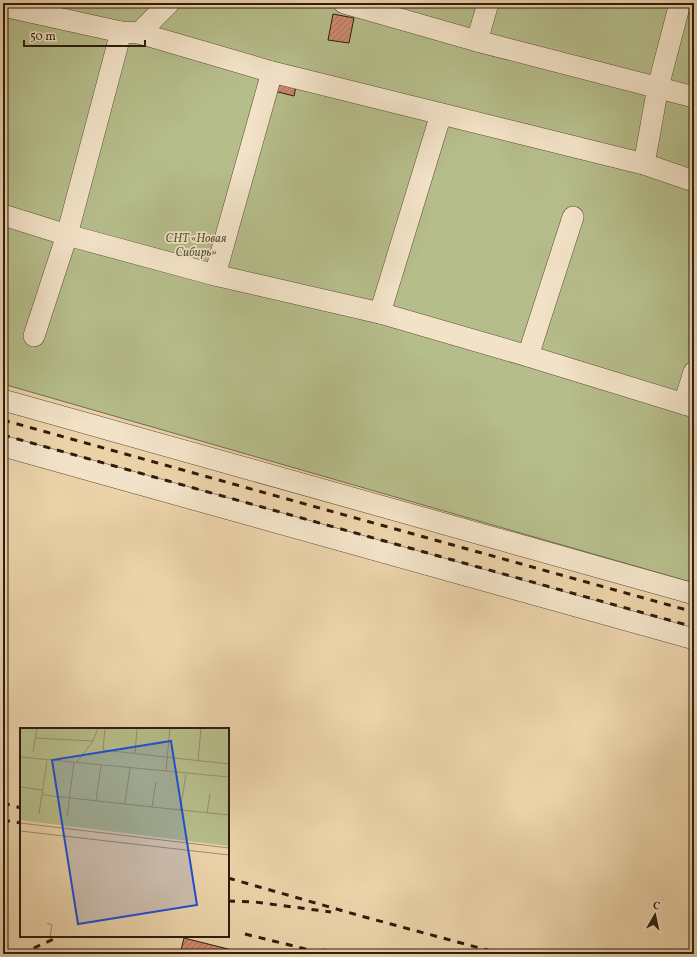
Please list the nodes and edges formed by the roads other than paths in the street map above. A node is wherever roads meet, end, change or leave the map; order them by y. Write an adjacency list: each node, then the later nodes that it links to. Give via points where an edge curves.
1 (169, 3): 6 (street)
2 (344, 3): 7 (street)
3 (488, 3): 7 (street)
4 (680, 3): 9 (street)
5 (3, 6): 6 (street)
6 (130, 33): 8 (street); 16 (street)
7 (478, 41): 9 (street)
8 (272, 72): 11 (street); 17 (street)
9 (658, 87): 10 (street); 12 (street)
10 (694, 97)
11 (441, 114): 12 (street); 18 (street)
12 (644, 164): 13 (street)
13 (694, 180)
14 (3, 215): 16 (street)
15 (572, 217): 20 (street)
16 (67, 235): 17 (street); 19 (street)
17 (215, 275): 18 (street)
18 (380, 313): 20 (street)
19 (34, 336)
20 (528, 356): 23 (street)
21 (694, 372): 23 (street)
22 (3, 400): 25 (street)
23 (689, 405)
24 (3, 446): 26 (street)
25 (694, 594)
26 (694, 639)

